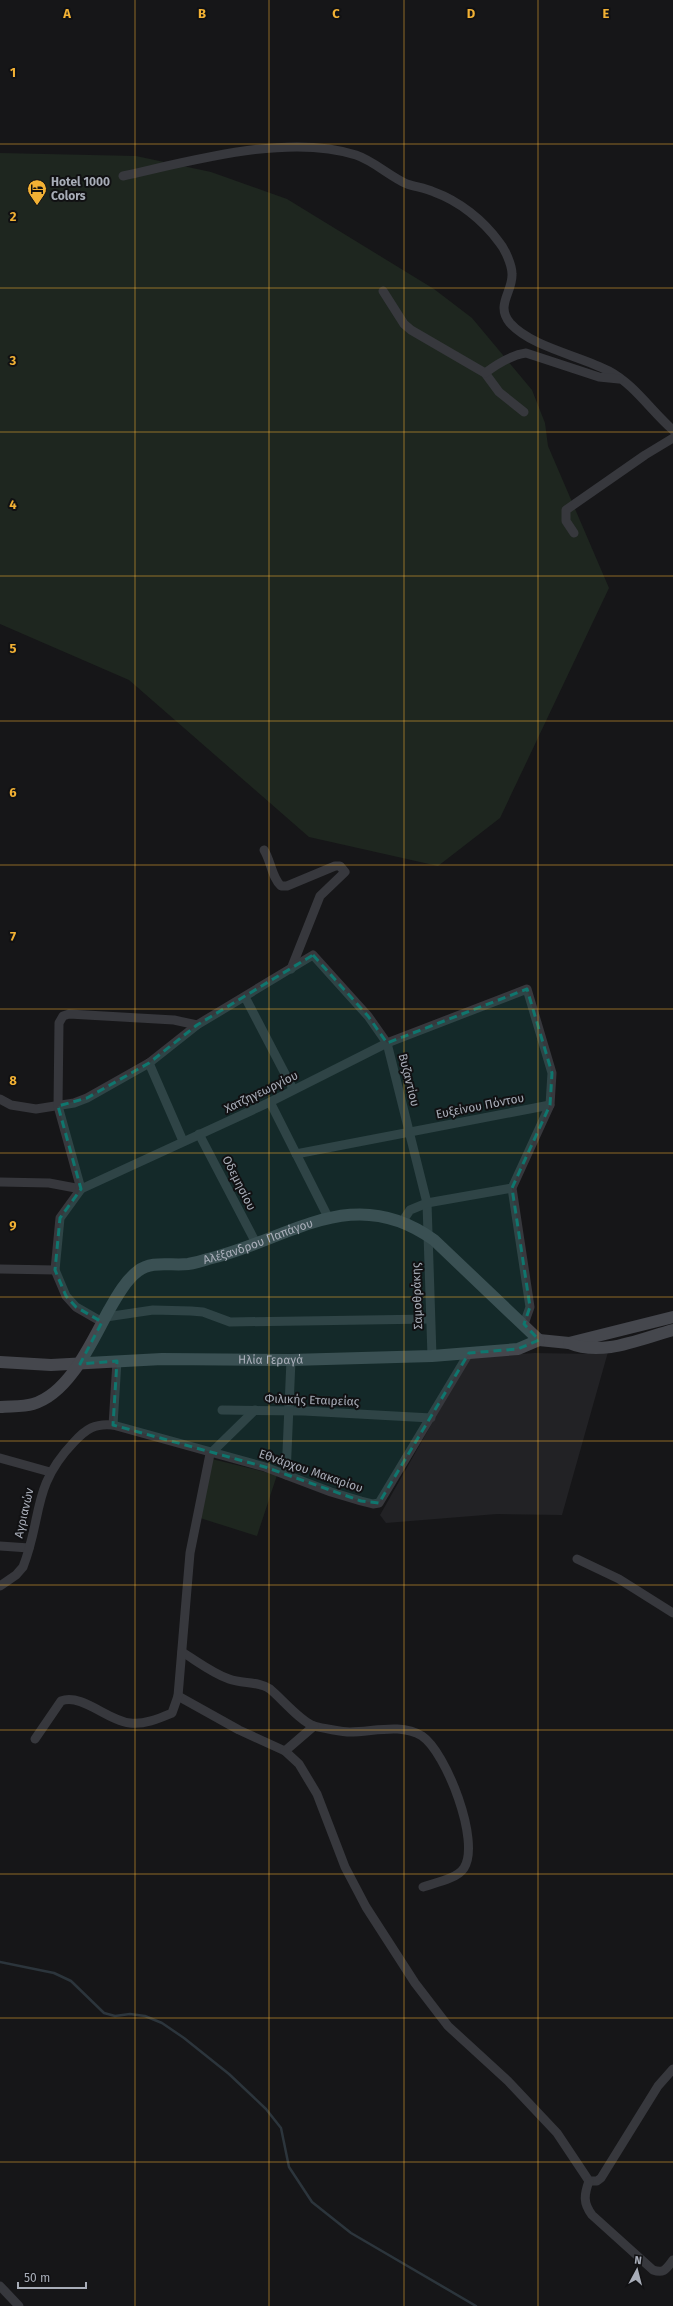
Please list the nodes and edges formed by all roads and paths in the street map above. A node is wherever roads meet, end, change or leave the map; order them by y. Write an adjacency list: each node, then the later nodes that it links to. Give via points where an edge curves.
1 (123, 176): 4 (street, via 204,158 266,149 315,148 358,155 409,184 454,201 500,243 512,273 503,305 505,315 514,328 553,349)
2 (384, 291): 3 (street, via 404,324 411,330)
3 (485, 373): 4 (street, via 502,362 526,353 599,377); 5 (street, via 499,392)
4 (623, 379): 6 (street)
5 (524, 412)
6 (673, 430)
7 (673, 438): 8 (street, via 566,510 566,521)
8 (574, 533)
9 (264, 850): 10 (street, via 271,861 275,878 281,886 287,886 335,866 340,866 345,872 320,896)
10 (291, 969): 11 (street); 13 (street, Βυζαντίου, via 313,955 368,1016)
11 (245, 997): 12 (street); 15 (street)
12 (197, 1026): 14 (street); 19 (street, via 174,1020 75,1014 63,1016 59,1023)
13 (387, 1043): 15 (street, Χατζηγεωργίου); 18 (street, Χατζηγεωργίου, via 528,989 552,1073); 20 (street, Βυζαντίου)
14 (149, 1063): 19 (street, via 88,1098); 22 (street)
15 (293, 1089): 17 (street, Χατζηγεωργίου)
16 (0, 1099): 19 (street, via 11,1105 28,1108)
17 (270, 1102): 21 (street, Χατζηγεωργίου); 23 (street)
18 (550, 1104): 20 (street, Ευξείνου Πόντου); 25 (street)
19 (58, 1106): 26 (street)
20 (409, 1133): 23 (street, Ευξείνου Πόντου); 27 (street, Βυζαντίου)
21 (200, 1134): 22 (street, Χατζηγεωργίου); 31 (street, Οδεμησίου)
22 (183, 1141): 26 (street, Χατζηγεωργίου)
23 (296, 1154): 28 (street)
24 (0, 1182): 26 (street, via 49,1183)
25 (512, 1188): 27 (street); 37 (street, via 530,1307)
26 (82, 1189): 33 (street, via 60,1218)
27 (427, 1203): 29 (street, via 410,1210); 30 (street, Βυζαντίου)
28 (328, 1217): 29 (street, Αλέξανδρου Παπάγου, via 371,1215); 31 (street, Αλέξανδρου Παπάγου)
29 (402, 1222): 30 (street, Αλέξανδρου Παπάγου)
30 (428, 1236): 35 (street, Σαμοθράκης); 37 (street, Αλέξανδρου Παπάγου)
31 (256, 1244): 36 (street, Αλέξανδρου Παπάγου, via 189,1264 145,1266 128,1281)
32 (0, 1268): 33 (street)
33 (55, 1270): 36 (street, via 66,1296 76,1307)
34 (673, 1317): 40 (street)
35 (430, 1319): 36 (street, via 230,1322 203,1312 153,1310); 42 (street, Σαμοθράκης)
36 (104, 1320): 46 (street, Αλέξανδρου Παπάγου)
37 (524, 1324): 39 (street, Αλέξανδρου Παπάγου)
38 (673, 1330): 40 (street, via 600,1349)
39 (539, 1340): 40 (street); 41 (street, Ηλία Γεραγά, via 518,1350)
40 (569, 1343)
41 (469, 1353): 42 (street, Ηλία Γεραγά); 51 (street, Εθνάρχου Μακαρίου)
42 (432, 1356): 43 (street, Ηλία Γεραγά)
43 (291, 1360): 44 (street, Ηλία Γεραγά, via 162,1358); 50 (street)
44 (117, 1361): 46 (street, Ηλία Γεραγά); 52 (street)
45 (0, 1362): 46 (street, Ηλία Γεραγά)
46 (80, 1364): 47 (street, Αλέξανδρου Παπάγου, via 55,1392 34,1404)
47 (0, 1407)
48 (222, 1410): 49 (street)
49 (254, 1410): 50 (street, Φιλικής Εταιρείας); 53 (street, Φιλικής Εταιρείας)
50 (289, 1411): 51 (street, Φιλικής Εταιρείας); 56 (street)
51 (431, 1418): 56 (street, Εθνάρχου Μακαρίου, via 379,1503 373,1504 331,1492)
52 (113, 1425): 53 (street, Εθνάρχου Μακαρίου); 55 (street, Αγριανών, via 101,1424 84,1432)
53 (210, 1454): 56 (street, Εθνάρχου Μακαρίου, via 265,1467); 62 (street, via 190,1553)
54 (0, 1458): 55 (street)
55 (50, 1472): 58 (street, Αγριανών, via 38,1504)
56 (286, 1475)
57 (0, 1546): 58 (street)
58 (29, 1548): 60 (street, Αγριανών, via 20,1572)
59 (577, 1559): 61 (street, via 619,1578)
60 (0, 1586)
61 (673, 1613)
62 (182, 1652): 63 (street); 64 (street, via 229,1680 269,1689)
63 (178, 1696): 65 (street, via 172,1713 131,1724 68,1698 61,1701); 66 (street)
64 (314, 1726): 66 (street); 67 (street, via 350,1732 411,1732 421,1735 436,1750 464,1818 469,1851 460,1873)
65 (35, 1739)
66 (285, 1751): 69 (street, via 306,1774 345,1867 370,1913 415,1983 448,2026 508,2081 557,2133)
67 (423, 1887)
68 (673, 2069): 69 (street, via 658,2086 601,2178)
69 (590, 2181): 70 (street, via 585,2192 585,2206 592,2215 652,2270 665,2271)
70 (673, 2260)
71 (0, 2286): 72 (street)
72 (19, 2306)

